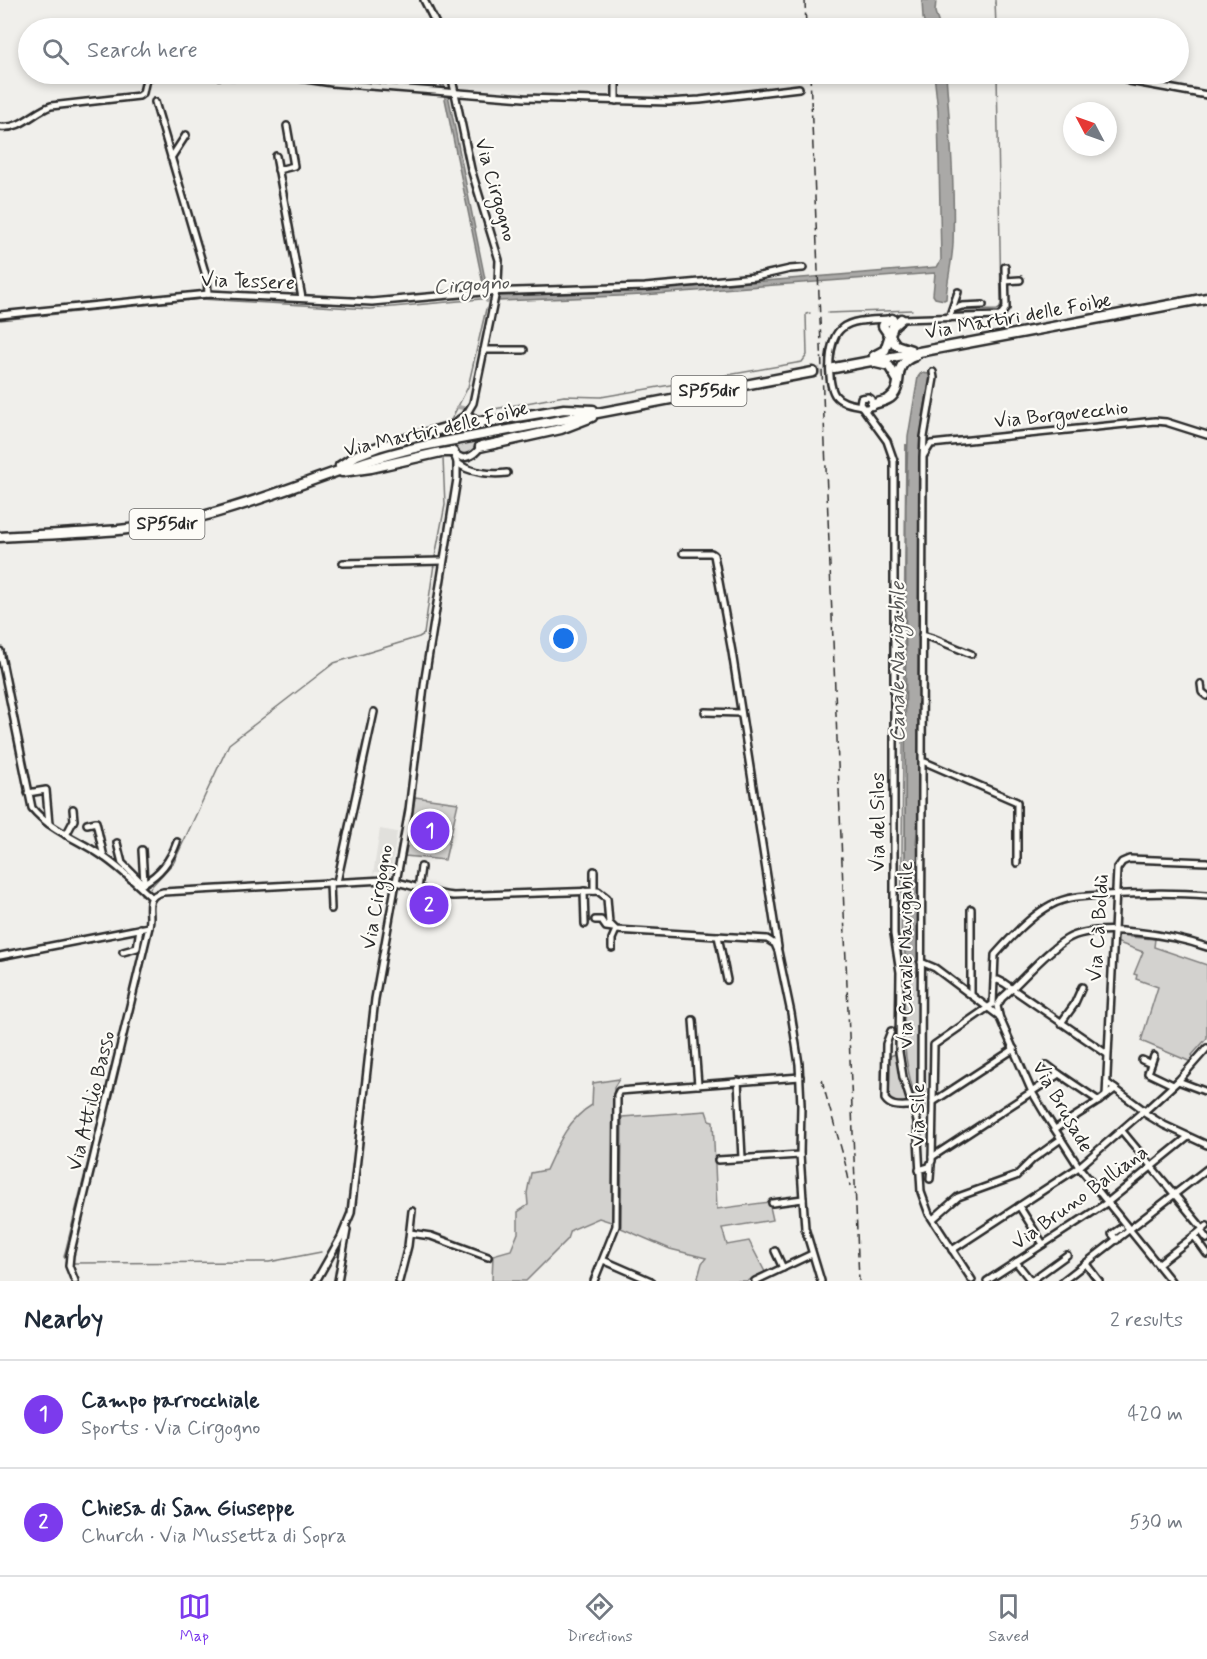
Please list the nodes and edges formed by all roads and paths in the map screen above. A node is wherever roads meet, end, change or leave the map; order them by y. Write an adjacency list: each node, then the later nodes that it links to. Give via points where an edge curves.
1 (424, 0): 2 (street)
2 (433, 18)
3 (145, 84): 14 (street, via 139,96 51,106 18,125)
4 (346, 84): 9 (street)
5 (452, 84): 9 (street, Via Cirgogno)
6 (616, 84): 11 (street)
7 (1146, 84): 10 (street)
8 (799, 88): 11 (street, via 685,102)
9 (452, 92): 11 (street); 23 (street, Via Cirgogno, via 498,254)
10 (1207, 95)
11 (616, 101)
12 (155, 102): 17 (street)
13 (287, 126): 18 (street, via 294,166)
14 (0, 127)
15 (186, 135): 17 (street)
16 (276, 156): 18 (street)
17 (171, 158): 25 (street)
18 (278, 170): 26 (street)
19 (1005, 267): 22 (street)
20 (803, 268): 23 (street, Via Tessere, via 755,278 645,287)
21 (1020, 280): 22 (street)
22 (1005, 281): 31 (street, via 1006,308 1000,316)
23 (496, 292): 26 (street, Via Tessere, via 372,302); 37 (street, Via Cirgogno)
24 (958, 292): 29 (street)
25 (208, 294): 26 (street, Via Tessere); 30 (street, Via Tessere)
26 (302, 298)
27 (1207, 298): 36 (highway, Via Martiri delle Foibe)
28 (983, 305): 29 (street)
29 (953, 309): 31 (street)
30 (0, 315)
31 (949, 318): 32 (street)
32 (897, 319): 33 (street); 34 (highway); 35 (highway)
33 (870, 321): 34 (street); 45 (street, via 844,326 832,340 830,354 834,393 848,403)
34 (883, 326): 35 (highway)
35 (889, 334): 36 (highway, via 896,345 907,350); 39 (highway, via 885,350)
36 (932, 349): 39 (highway, Via Martiri delle Foibe); 43 (highway, via 904,361)
37 (484, 350): 38 (street); 44 (street, Via Cirgogno)
38 (524, 350)
39 (860, 362): 40 (highway, Via Martiri delle Foibe); 43 (highway, via 886,364)
40 (834, 368)
41 (813, 372): 46 (highway, Via Martiri delle Foibe / SP55dir)
42 (933, 372): 51 (street, Via Canale Navigabile)
43 (898, 382): 45 (highway, via 891,398)
44 (473, 403): 47 (street, Via Cirgogno); 48 (street, Via Cirgogno)
45 (866, 403): 127 (street, Via del Silos, via 894,461 894,934 900,972)
46 (605, 411): 48 (highway, via 564,409 494,421); 53 (highway, via 561,429); 59 (highway, Via Martiri delle Foibe / SP55dir, bridge, via 381,455)
47 (466, 416): 48 (street); 49 (street)
48 (478, 420): 53 (street, via 483,432)
49 (452, 426): 54 (street, via 449,442); 59 (highway, via 364,452)
50 (1207, 435): 52 (street, Via Borgovecchio, via 1155,421)
51 (924, 438): 52 (street); 56 (street, Via Canale Navigabile)
52 (931, 444): 56 (street)
53 (480, 447): 55 (street)
54 (453, 452): 55 (street, via 463,458); 57 (street, Via Cirgogno); 59 (highway)
55 (472, 456): 57 (street)
56 (922, 457): 64 (street, Via Canale Navigabile)
57 (459, 465): 58 (street); 62 (street, Via Cirgogno)
58 (507, 473)
59 (327, 474): 60 (highway, Via Martiri delle Foibe / SP55dir, via 236,507 173,523 98,533)
60 (0, 537)
61 (683, 553): 71 (street, via 714,555)
62 (442, 561): 63 (street); 90 (street, Via Cirgogno)
63 (343, 563)
64 (922, 635): 66 (street); 72 (street, Via Canale Navigabile)
65 (0, 651): 74 (street)
66 (971, 654)
67 (1201, 684): 68 (street)
68 (1202, 694)
69 (374, 712): 89 (street)
70 (705, 712): 71 (street)
71 (741, 713): 109 (street)
72 (922, 752): 73 (street, Via Canale Navigabile); 75 (street, Via Canale Navigabile)
73 (925, 762): 75 (street, Via Canale Navigabile); 85 (street, via 1017,802)
74 (28, 793): 77 (street, via 32,808); 77 (street, via 46,790)
75 (922, 793): 112 (street, Via Canale Navigabile)
76 (73, 809): 79 (street, via 74,820)
77 (49, 824): 79 (street)
78 (87, 824): 83 (street, via 96,822)
79 (66, 835): 83 (street)
80 (177, 842): 91 (street, via 168,861)
81 (117, 843): 91 (street, via 122,863)
82 (142, 850): 91 (street)
83 (104, 857): 91 (street)
84 (1207, 862): 95 (street, Via Cà Boldù, via 1127,860 1117,869)
85 (1017, 863)
86 (421, 867): 92 (street)
87 (594, 871): 94 (street)
88 (330, 882): 89 (street); 97 (street, via 164,892); 98 (street)
89 (337, 882): 90 (street)
90 (397, 882): 92 (street); 171 (street, Via Cirgogno, via 374,1006)
91 (142, 886): 97 (street)
92 (418, 889): 93 (street, via 463,896)
93 (584, 891): 94 (street); 101 (street)
94 (594, 891): 104 (street, via 607,898 609,923)
95 (1115, 894): 96 (street); 105 (street, Via Cà Boldù); 114 (street, via 1070,898 1038,913 995,955)
96 (1207, 896)
97 (152, 898): 102 (street, Via Attilio Basso)
98 (331, 909)
99 (971, 909): 118 (street)
100 (595, 920): 104 (street)
101 (585, 924)
102 (149, 927): 103 (street); 192 (street, Via Attilio Basso, via 70,1255 70,1272)
103 (140, 928): 110 (street, via 137,948); 111 (street)
104 (614, 929): 106 (street); 108 (street)
105 (1113, 932): 107 (street, via 1161,935); 116 (street, via 1067,939); 129 (street, Via Cà Boldù)
106 (718, 936): 109 (street, via 767,939); 113 (street)
107 (1207, 946)
108 (612, 948)
109 (778, 951): 135 (street)
110 (123, 952)
111 (0, 956)
112 (921, 962): 118 (street, Via Brusade, via 930,964); 148 (street, Via Canale Navigabile, via 921,1102 920,1113)
113 (727, 980)
114 (994, 981): 116 (street); 117 (street)
115 (1082, 987): 123 (street)
116 (1013, 989): 119 (street); 123 (street)
117 (994, 994): 119 (street); 120 (street)
118 (971, 995): 120 (street, Via Brusade)
119 (1000, 1000): 121 (street)
120 (989, 1008): 121 (street, Via Brusade); 145 (street, Via Sile, via 934,1045)
121 (999, 1016): 126 (street, Via Brusade)
122 (693, 1020): 139 (street)
123 (1061, 1023): 129 (street)
124 (891, 1031): 128 (street)
125 (1207, 1048): 138 (street)
126 (1014, 1049): 141 (street, Via Brusade); 145 (street)
127 (899, 1052): 128 (street); 146 (street, Via del Silos)
128 (886, 1053): 146 (street, via 885,1099 892,1106)
129 (1107, 1054): 137 (street, Via Cà Boldù)
130 (1154, 1056): 132 (street)
131 (1142, 1060): 132 (street)
132 (1151, 1064): 138 (street, via 1150,1075)
133 (1047, 1065): 134 (street)
134 (1059, 1074): 141 (street); 144 (street)
135 (800, 1077): 136 (street); 154 (street)
136 (738, 1082): 139 (street); 156 (street)
137 (1107, 1083): 140 (street); 143 (street, Via Cà Boldù)
138 (1176, 1083): 142 (street); 147 (street)
139 (698, 1085): 186 (street, via 619,1091 616,1226)
140 (1115, 1089): 143 (street); 147 (street)
141 (1032, 1092): 149 (street, Via Brusade); 155 (street)
142 (1207, 1092)
143 (1106, 1096): 144 (street)
144 (1099, 1101): 149 (street)
145 (933, 1102): 155 (street, Via Sile)
146 (912, 1106): 148 (street, Via del Silos)
147 (1143, 1112): 150 (street); 151 (street)
148 (916, 1115): 162 (street)
149 (1055, 1129): 152 (street, Via Brusade)
150 (1122, 1131): 159 (street); 160 (street)
151 (1188, 1137): 153 (street); 160 (street, Via Bruno Balliana)
152 (1061, 1139): 159 (street, Via Brusade); 170 (street, via 1014,1178 958,1197)
153 (1207, 1145)
154 (800, 1155): 156 (street); 165 (street)
155 (932, 1157): 158 (street, Via Sile)
156 (742, 1158): 157 (street)
157 (718, 1160)
158 (931, 1165): 162 (street, Via Sile); 163 (street)
159 (1079, 1167): 166 (street, Via Brusade); 168 (street)
160 (1152, 1167): 164 (street); 166 (street, Via Bruno Balliana)
161 (1207, 1169): 164 (street)
162 (919, 1170): 170 (street, via 923,1198)
163 (930, 1179)
164 (1175, 1195): 173 (street); 174 (street)
165 (804, 1198): 167 (street); 182 (street, via 805,1228)
166 (1108, 1202): 173 (street, Via Brusade); 179 (street, Via Bruno Balliana)
167 (772, 1203)
168 (1019, 1206): 179 (street); 180 (street)
169 (412, 1211): 175 (street)
170 (933, 1219): 180 (street)
171 (348, 1223): 191 (street, Via Cirgogno); 193 (street)
172 (1121, 1228): 178 (street, via 1112,1234)
173 (1130, 1229): 178 (street); 189 (street, Via Brusade)
174 (1204, 1229): 176 (street); 177 (street)
175 (410, 1233): 185 (street, via 431,1236); 194 (street)
176 (1194, 1236): 183 (street); 189 (street)
177 (1207, 1239)
178 (1117, 1240): 188 (street)
179 (1043, 1244): 187 (street, Via Bruno Balliana)
180 (952, 1250): 199 (street)
181 (775, 1251): 190 (street)
182 (812, 1254): 190 (street); 198 (street)
183 (1207, 1254)
184 (1067, 1255): 201 (street)
185 (488, 1257)
186 (603, 1260): 195 (street); 196 (street)
187 (1016, 1262): 200 (street, Via Bruno Balliana); 201 (street)
188 (1086, 1264): 202 (street); 203 (street)
189 (1158, 1264): 204 (street, Via Brusade)
190 (783, 1268): 197 (street)
191 (319, 1280)
192 (75, 1281)
193 (338, 1281)
194 (399, 1281)
195 (594, 1281)
196 (651, 1281)
197 (755, 1281)
198 (821, 1281)
199 (969, 1281)
200 (987, 1281)
201 (1031, 1281)
202 (1063, 1281)
203 (1099, 1281)
204 (1171, 1281)

